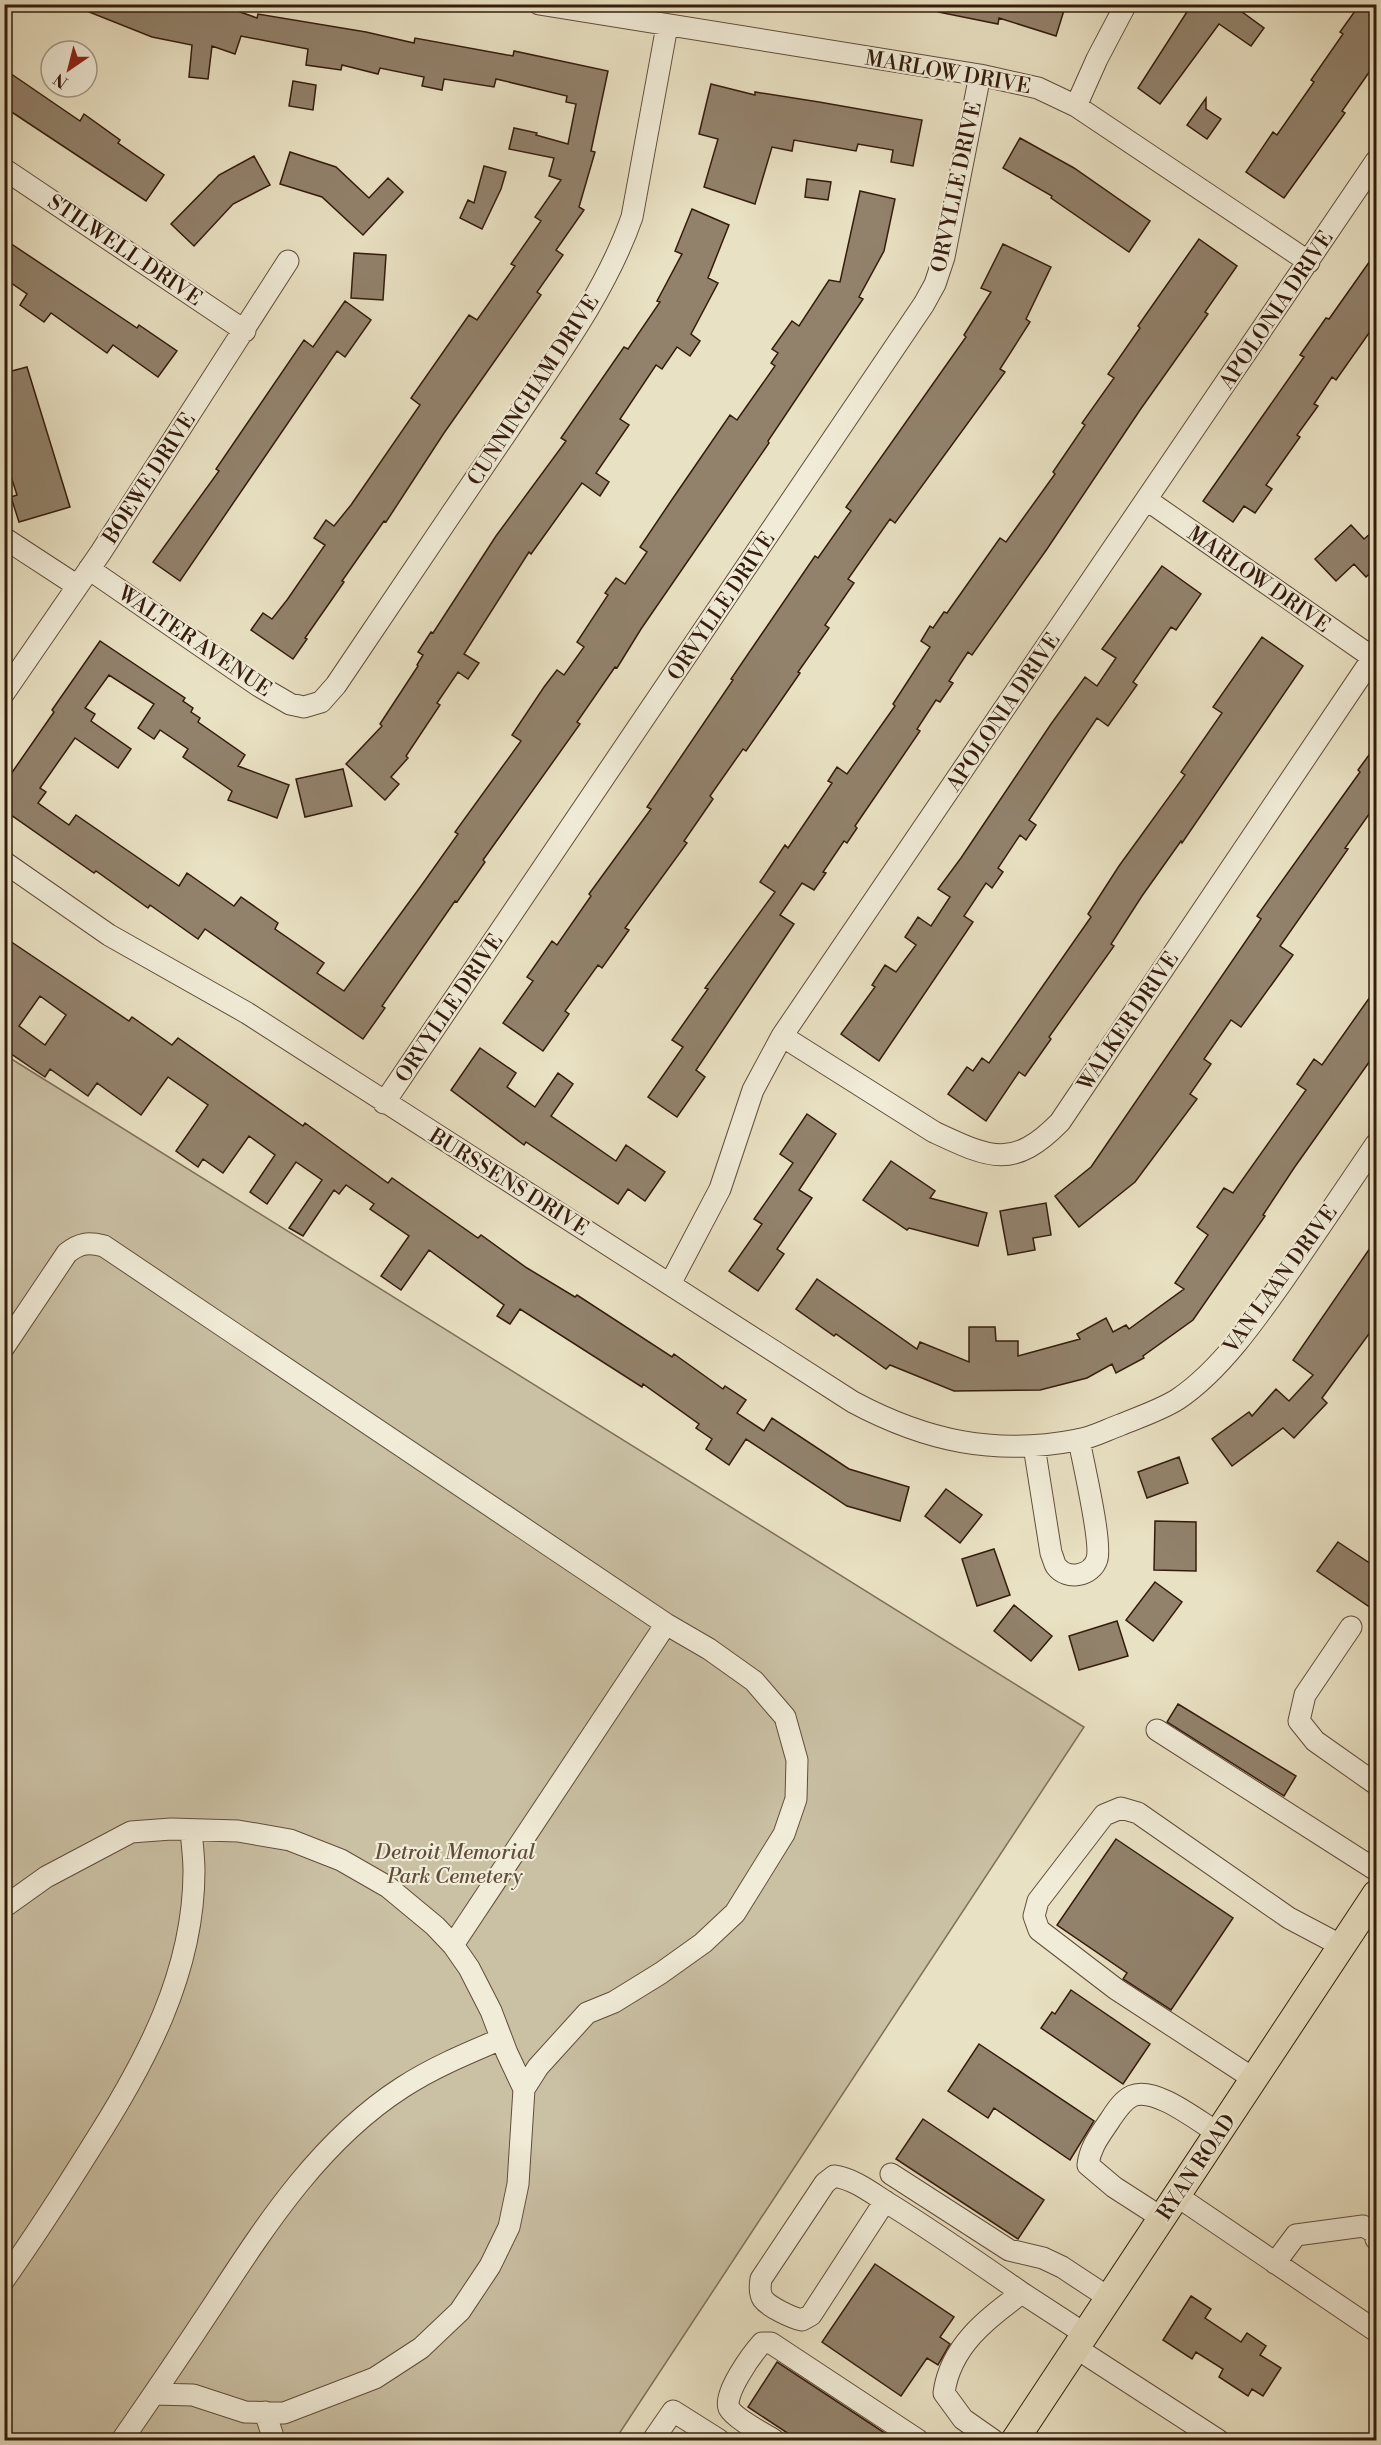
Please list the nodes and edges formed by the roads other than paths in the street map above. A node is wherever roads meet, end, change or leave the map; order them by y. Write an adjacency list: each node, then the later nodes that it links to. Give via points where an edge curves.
1 (539, 4): 3 (street, MARLOW DRIVE)
2 (1126, 4): 5 (street)
3 (667, 26): 4 (street, MARLOW DRIVE); 16 (street, CUNNINGHAM DRIVE, via 640,185 621,247 604,282 336,685 321,702)
4 (980, 75): 5 (street, MARLOW DRIVE, via 1038,88); 19 (street, ORVYLLE DRIVE, via 944,257 924,304)
5 (1076, 106): 9 (street, MARLOW DRIVE)
6 (1377, 161): 9 (street, APOLONIA DRIVE)
7 (4, 169): 10 (street, STILWELL DRIVE)
8 (288, 261): 10 (street, BOEWE DRIVE)
9 (1309, 262): 11 (street, APOLONIA DRIVE)
10 (244, 331): 13 (street, BOEWE DRIVE)
11 (1147, 500): 14 (street, MARLOW DRIVE); 18 (street, APOLONIA DRIVE)
12 (4, 538): 13 (street, WALTER AVENUE)
13 (82, 577): 15 (street, BOEWE DRIVE); 16 (street, WALTER AVENUE, via 259,686 290,704)
14 (1374, 655): 18 (street, WALKER DRIVE, via 1060,1122 1041,1141 1008,1155 982,1153 961,1145)
15 (4, 693)
16 (304, 707)
17 (4, 862): 19 (street, BURSSENS DRIVE, via 109,935 248,1012)
18 (782, 1036): 21 (street, APOLONIA DRIVE, via 753,1090 720,1189)
19 (384, 1102): 21 (street, BURSSENS DRIVE)
20 (1377, 1144): 23 (street, VAN LAAN DRIVE, via 1275,1292 1235,1345 1200,1380 1178,1399)
21 (670, 1284): 24 (street, BURSSENS DRIVE, via 889,1421 930,1436 981,1446)
22 (4, 1347): 25 (street, via 67,1254 89,1242 104,1246)
23 (1079, 1440): 24 (street, VAN LAAN DRIVE); 24 (street, via 1098,1557 1086,1572 1077,1575 1056,1566 1051,1553)
24 (1034, 1446)
25 (666, 1624): 33 (street); 37 (street, via 754,1681 785,1717 797,1760 796,1799 784,1834 735,1913 703,1943 661,1973 614,2002 587,2013 538,2067)
26 (1351, 1626): 28 (street, via 1305,1695 1299,1721 1315,1741)
27 (1157, 1730): 30 (street)
28 (1377, 1784)
29 (190, 1830): 32 (street, via 131,1832 46,1877); 33 (street, via 238,1831 290,1840 341,1860 388,1887); 44 (street, via 194,1870 191,1909 184,1953 169,2003 123,2098)
30 (1377, 1870)
31 (1377, 1894): 34 (main road, RYAN ROAD)
32 (4, 1907)
33 (453, 1945): 35 (street, via 469,1968)
34 (1342, 1947): 36 (main road, RYAN ROAD); 36 (street, via 1289,1918 1138,1813 1121,1808 1104,1815 1038,1901 1034,1916 1040,1930 1116,1989)
35 (501, 2039): 37 (street); 49 (street, via 402,2088 316,2162 248,2251)
36 (1254, 2079): 38 (main road, RYAN ROAD)
37 (524, 2089): 50 (street, via 518,2184 509,2227 490,2266 460,2311 420,2348 375,2379 284,2413)
38 (1218, 2133): 41 (main road, RYAN ROAD); 41 (street, via 1169,2103 1144,2093 1131,2097 1114,2114 1090,2151 1088,2164 1114,2187)
39 (891, 2174): 46 (street, via 1009,2250 1062,2267)
40 (885, 2201): 40 (street, via 846,2178 834,2176 825,2183 761,2279 763,2299 792,2318 802,2320 811,2315); 45 (street)
41 (1170, 2207): 43 (street); 46 (main road, RYAN ROAD)
42 (1377, 2239): 43 (street, via 1374,2232 1363,2226 1296,2235)
43 (1275, 2263): 47 (street)
44 (4, 2280)
45 (1022, 2293): 48 (street); 57 (street, via 977,2329 946,2376 944,2393 951,2406)
46 (1109, 2298): 48 (main road, RYAN ROAD)
47 (1377, 2331)
48 (1080, 2341): 58 (main road, RYAN ROAD); 59 (street)
49 (154, 2394): 50 (street, via 193,2395 245,2412); 51 (street)
50 (265, 2412): 52 (street)
51 (123, 2440)
52 (274, 2440)
53 (653, 2440): 54 (street, via 673,2411)
54 (719, 2440)
55 (774, 2440): 56 (street, via 729,2408 728,2396 762,2343 781,2349)
56 (918, 2440)
57 (993, 2440)
58 (1015, 2440)
59 (1218, 2440)

